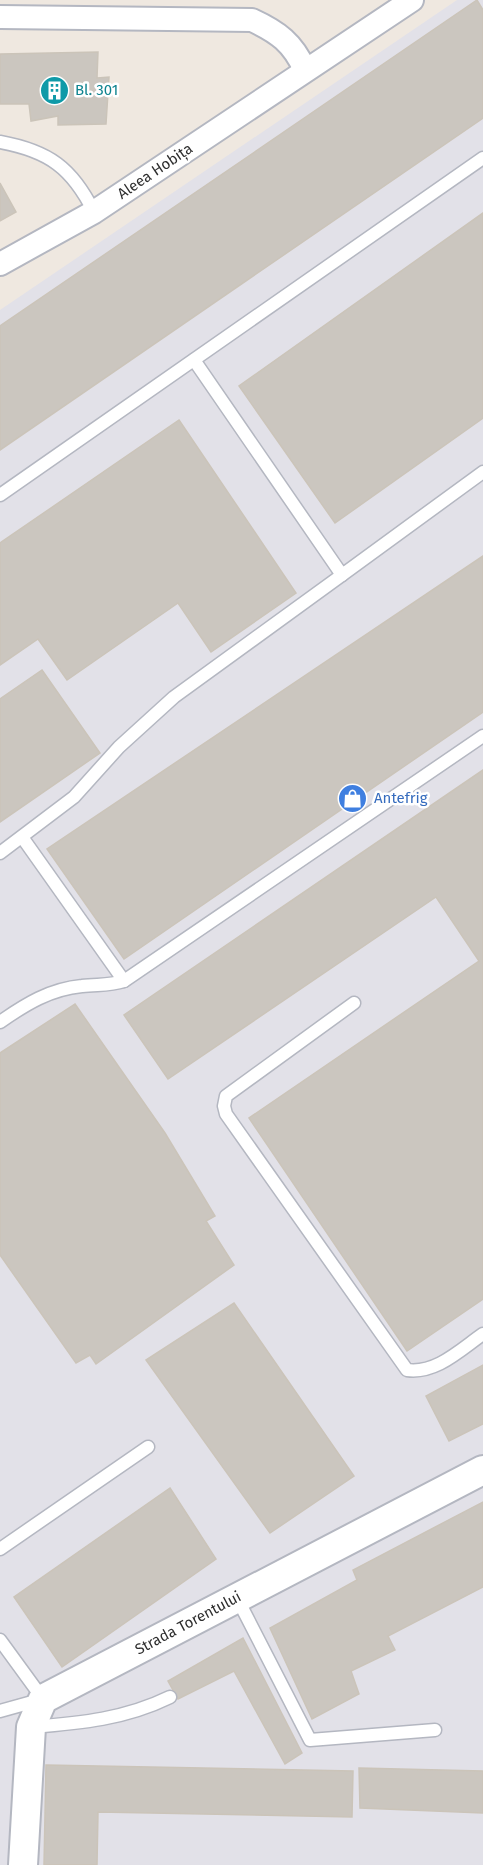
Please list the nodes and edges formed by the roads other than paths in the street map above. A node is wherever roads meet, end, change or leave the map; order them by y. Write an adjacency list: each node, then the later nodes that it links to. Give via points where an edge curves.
1 (412, 0): 3 (street, Aleea Hobița)
2 (0, 17): 3 (street, via 252,20 288,41)
3 (305, 70): 6 (street, Aleea Hobița)
4 (0, 142): 6 (lane, via 46,155 68,171)
5 (483, 158): 8 (lane)
6 (94, 212): 7 (street, Aleea Hobița)
7 (0, 264)
8 (194, 360): 10 (lane); 11 (lane)
9 (483, 472): 11 (lane)
10 (0, 495)
11 (342, 575): 13 (lane, via 174,697 118,747 74,797)
12 (483, 736): 15 (lane)
13 (22, 837): 14 (lane); 15 (lane)
14 (0, 852)
15 (124, 981): 17 (lane, via 54,991)
16 (354, 1003): 18 (lane, via 226,1096 226,1114 407,1370 420,1372 436,1366)
17 (0, 1022)
18 (483, 1334)
19 (148, 1448): 21 (lane)
20 (483, 1470): 22 (street, Strada Torentului)
21 (0, 1549)
22 (237, 1598): 25 (street, Strada Torentului); 28 (lane, via 310,1740)
23 (0, 1640): 25 (lane)
24 (170, 1697): 27 (lane, via 146,1709 95,1722)
25 (43, 1699): 26 (lane); 27 (street)
26 (0, 1711)
27 (31, 1727): 29 (street)
28 (435, 1730)
29 (23, 1865)

